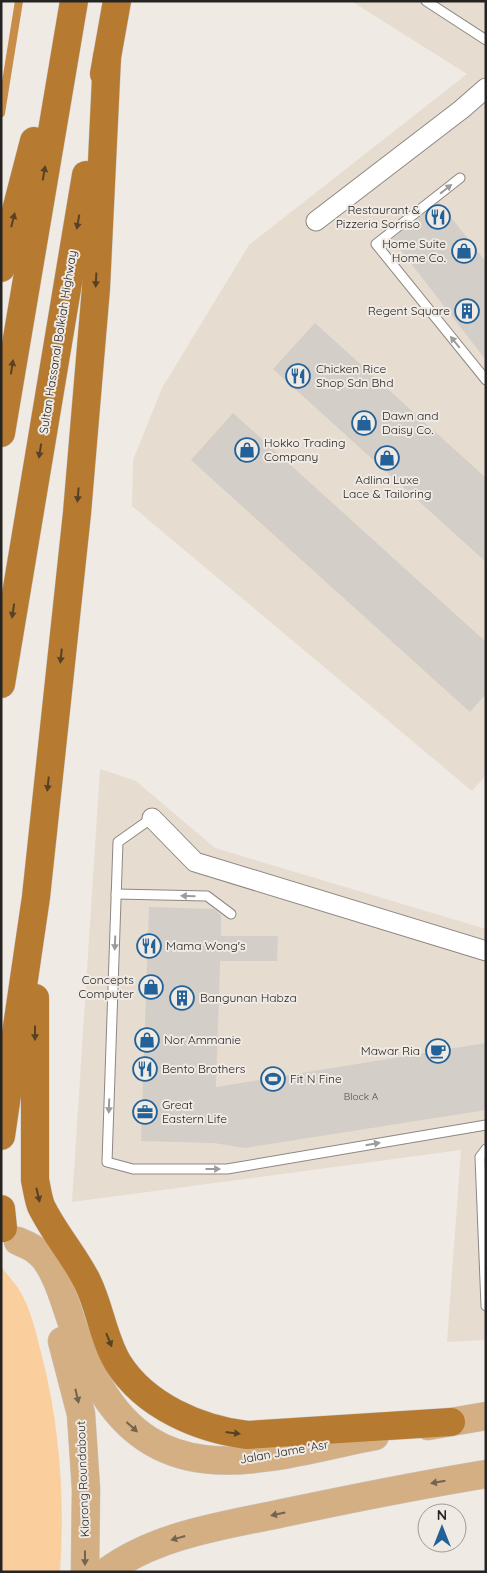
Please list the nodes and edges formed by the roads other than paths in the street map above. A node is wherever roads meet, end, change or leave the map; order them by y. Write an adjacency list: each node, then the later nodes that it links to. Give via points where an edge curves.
1 (72, 1): 9 (highway, one-way to 1); 11 (highway, one-way to 1)
2 (117, 1): 5 (highway, Sultan Hassanal Bolkiah Highway)
3 (426, 1): 4 (lane)
4 (486, 40)
5 (107, 57): 12 (highway, Sultan Hassanal Bolkiah Highway, one-way to 12); 15 (highway, one-way to 15, via 94,308 77,513)
6 (486, 88): 8 (street)
7 (460, 178): 10 (lane, one-way to 7, via 376,244)
8 (316, 221)
9 (1, 268)
10 (486, 380)
11 (1, 433)
12 (1, 684)
13 (152, 818): 14 (lane, via 118,842); 17 (street, via 195,862)
14 (116, 894): 16 (lane, one-way to 14, via 207,896); 18 (lane, one-way to 18, via 108,1162 133,1169 227,1169)
15 (36, 897): 19 (highway); 24 (highway, one-way to 24, via 35,1180 40,1204 87,1281 118,1362 134,1383 190,1422 221,1432 265,1434)
16 (231, 914)
17 (486, 951)
18 (486, 1125)
19 (1, 1136)
20 (486, 1150): 22 (lane, via 480,1157)
21 (6, 1226): 24 (main road, Jalan Jame 'Asr, one-way to 24, via 38,1252 52,1271 86,1361 117,1412 143,1436 175,1454 200,1460 253,1459); 26 (main road, Kiarong Roundabout, one-way to 26, via 28,1257 50,1305 81,1414 86,1489)
22 (486, 1306)
23 (486, 1416): 24 (main road, Jalan Jame 'Asr)
24 (451, 1422)
25 (486, 1474): 27 (main road, one-way to 27, via 401,1488 225,1525 171,1540 123,1559)
26 (85, 1572)
27 (106, 1572)

